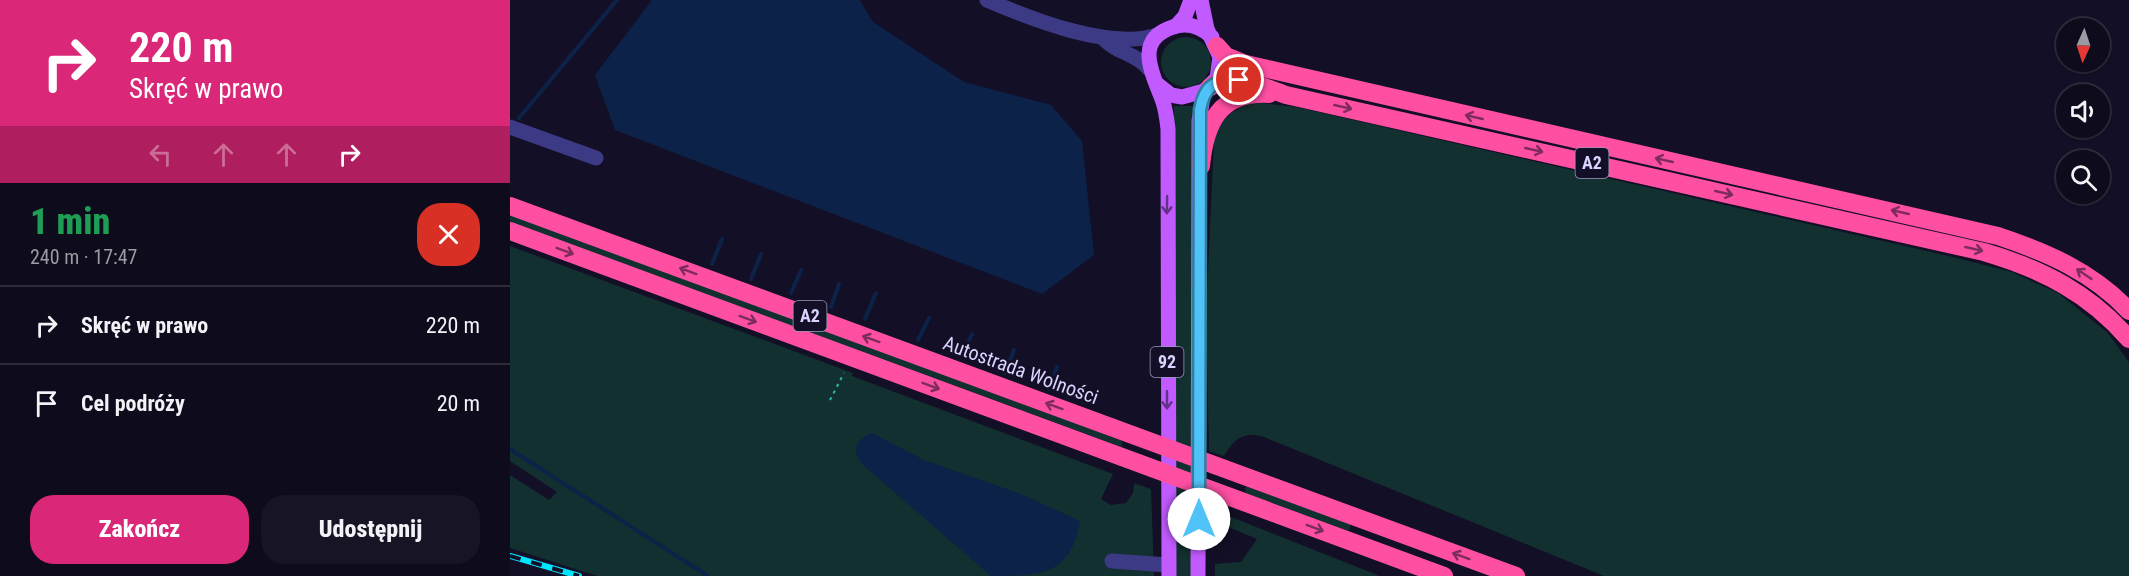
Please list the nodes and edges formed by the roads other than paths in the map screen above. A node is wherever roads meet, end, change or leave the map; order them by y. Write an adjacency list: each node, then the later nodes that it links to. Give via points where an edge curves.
1 (987, 0): 6 (street)
2 (1191, 0): 4 (main road)
3 (1201, 0): 7 (main road, 92, via 1207,29)
4 (1176, 26): 5 (main road); 7 (main road, via 1192,26)
5 (1160, 34): 6 (street, via 1149,38); 8 (main road, via 1148,56)
6 (1103, 38): 8 (street, via 1111,47 1133,55)
7 (1215, 42): 9 (main road, 92, via 1220,68); 16 (highway, A2, one-way to 7, via 2105,289 2063,261 1998,236 1246,64 1226,56)
8 (1151, 74): 9 (main road, via 1161,89 1182,97); 19 (main road, 92, one-way to 19, via 1166,109 1168,129)
9 (1207, 89): 10 (highway, A2, via 1224,81 1239,80); 13 (main road, 92, via 1200,110)
10 (1286, 95): 13 (highway, A2, via 1248,95 1226,105 1208,128); 17 (highway, A2, one-way to 17, via 1984,252 2033,268 2069,286 2104,312)
11 (510, 127): 12 (street)
12 (596, 158)
13 (1201, 166): 20 (main road, 92)
14 (510, 206): 22 (highway, Autostrada Wolności / A2, one-way to 14)
15 (510, 231): 21 (highway, A2, one-way to 21)
16 (2129, 311)
17 (2129, 339)
18 (1112, 561): 19 (street)
19 (1168, 570)
20 (1198, 576)
21 (1444, 576)
22 (1516, 576)

